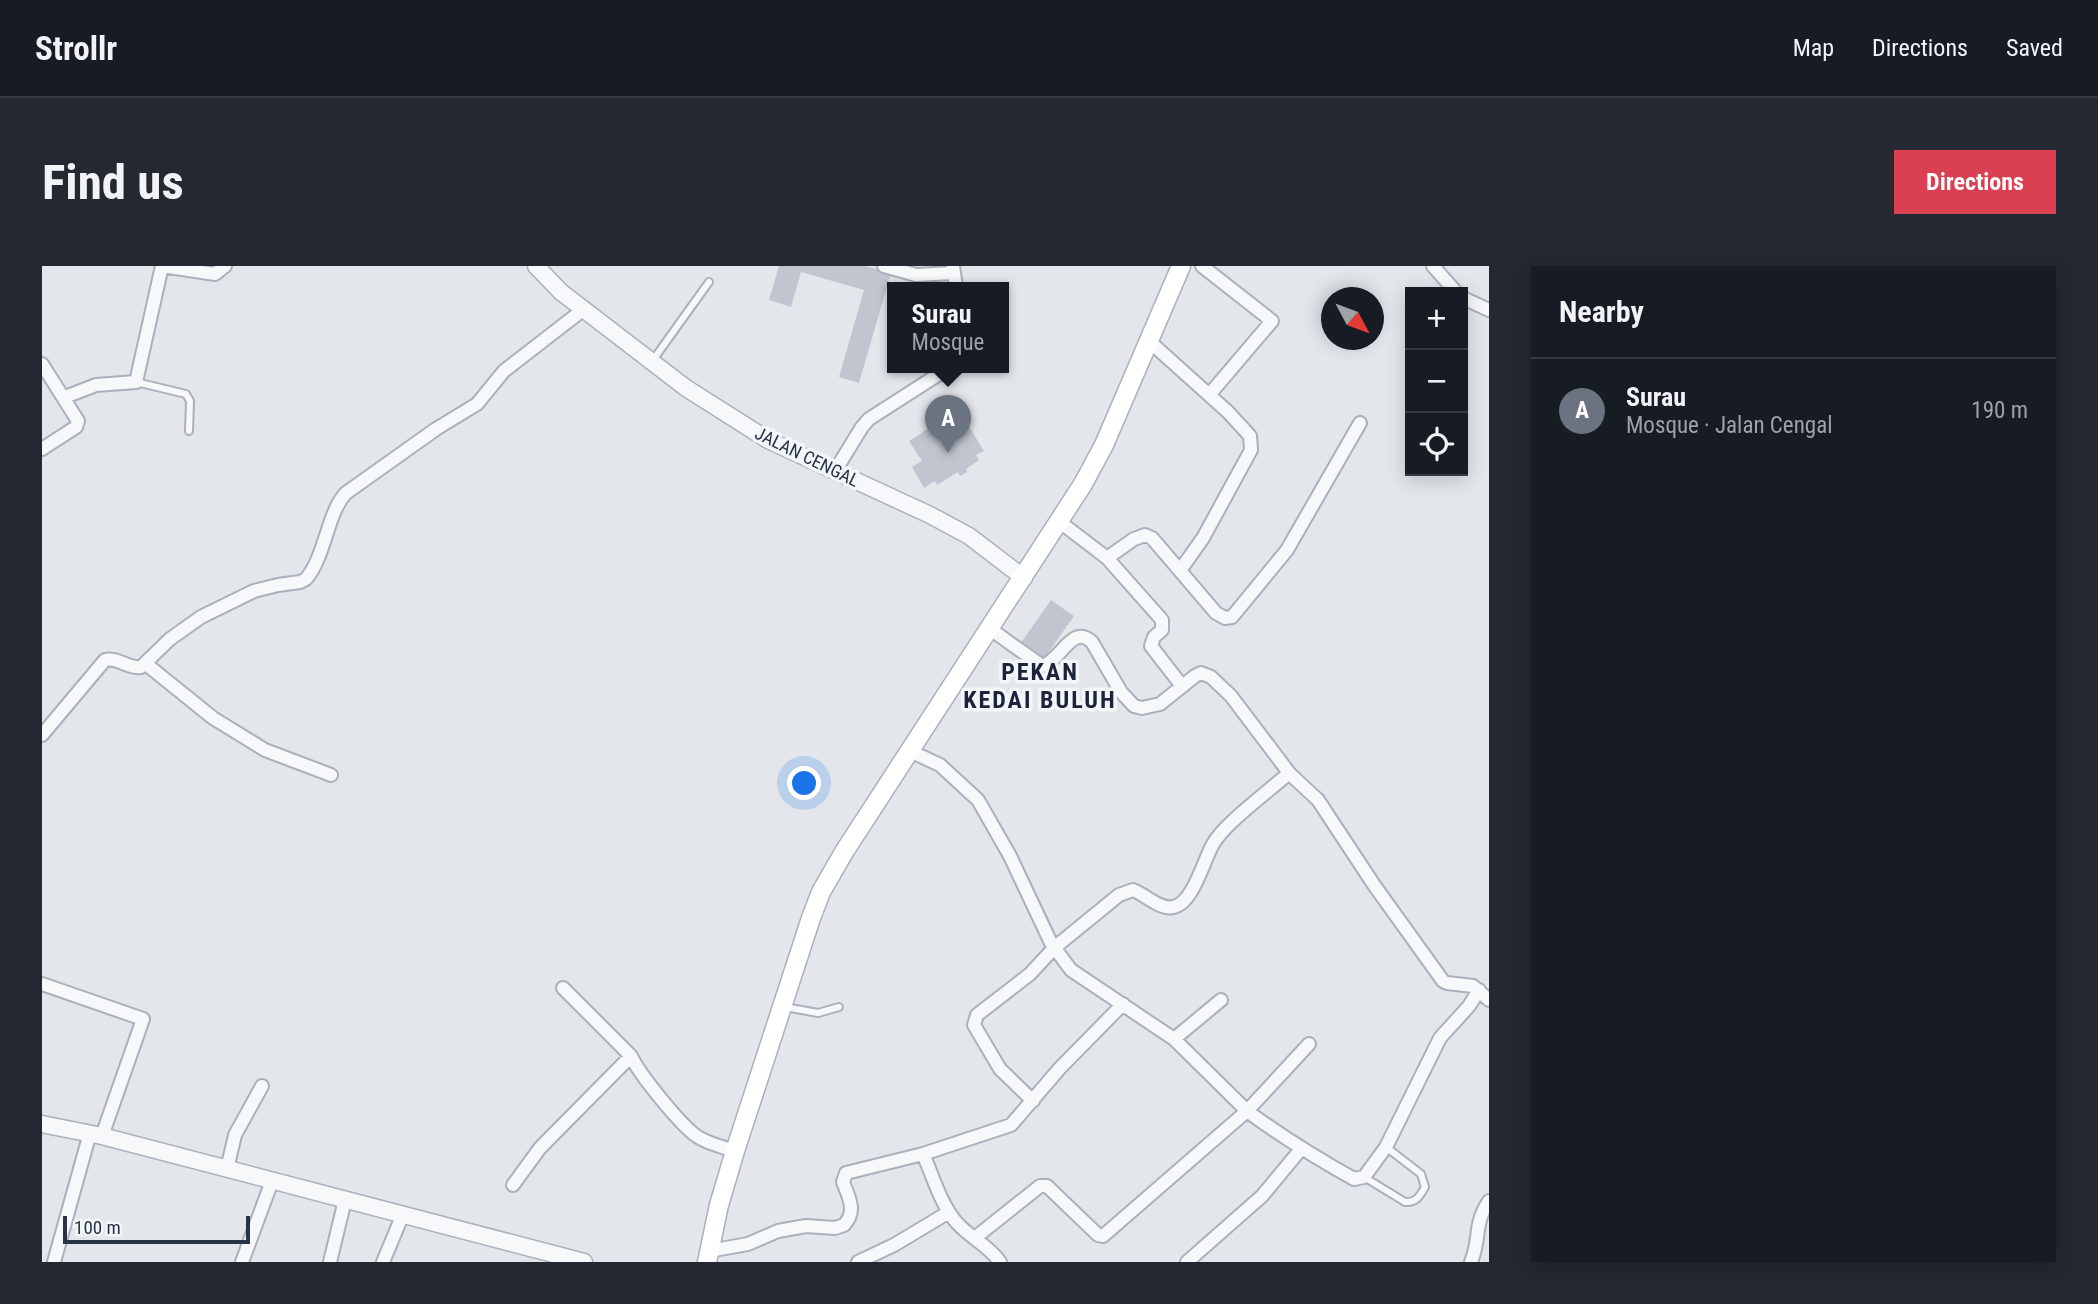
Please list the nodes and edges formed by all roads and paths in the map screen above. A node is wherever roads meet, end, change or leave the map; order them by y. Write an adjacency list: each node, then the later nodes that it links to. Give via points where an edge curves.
1 (162, 266): 2 (street, via 215,274); 18 (street)
2 (225, 266)
3 (536, 266): 12 (street, JALAN CENGAL)
4 (884, 266): 8 (street, via 916,275)
5 (1181, 266): 14 (main road)
6 (1202, 266): 19 (street, via 1272,321)
7 (1433, 266): 10 (street)
8 (953, 269)
9 (709, 282): 15 (lane)
10 (1452, 287)
11 (1468, 300): 13 (street)
12 (584, 309): 15 (street, JALAN CENGAL); 30 (street, via 504,371 477,404 346,492 306,579 254,591 201,617)
13 (1489, 310)
14 (1149, 341): 19 (street); 25 (main road, via 1104,445)
15 (652, 362): 24 (street, JALAN CENGAL, via 768,440)
16 (42, 364): 20 (street)
17 (941, 373): 24 (street, via 869,419)
18 (136, 382): 20 (street, via 96,385); 22 (lane, via 186,394)
19 (1209, 394): 27 (street, via 1250,436 1251,450)
20 (65, 397): 23 (street, via 78,424)
21 (1360, 423): 27 (street, via 1287,551 1232,617 1216,613)
22 (189, 431)
23 (42, 449)
24 (835, 471): 28 (street, JALAN CENGAL, via 969,536)
25 (1060, 522): 26 (street); 28 (main road)
26 (1107, 558): 27 (street, via 1145,535); 31 (street, via 1162,620 1151,646)
27 (1181, 569)
28 (1024, 578): 29 (main road)
29 (989, 628): 31 (street, via 1042,666 1053,661 1074,637 1086,637 1134,706 1160,704); 33 (main road)
30 (146, 664): 32 (street, via 136,668 106,660); 35 (street, via 214,718 265,750)
31 (1182, 686): 34 (street, via 1200,673 1211,677 1231,696)
32 (42, 735)
33 (910, 751): 36 (street, via 940,765 978,800); 43 (main road, via 821,892)
34 (1289, 773): 36 (street, via 1219,836 1180,905 1163,906 1140,893 1126,892); 39 (street, via 1324,807 1443,981)
35 (331, 775)
36 (1054, 948): 42 (street, via 1071,970); 49 (street, via 974,1020 1000,1069)
37 (42, 984): 52 (street, via 142,1019)
38 (563, 988): 47 (street)
39 (1479, 990): 41 (street); 53 (street, via 1440,1038)
40 (1221, 1000): 45 (street)
41 (1489, 1000)
42 (1122, 1004): 45 (street); 49 (street)
43 (783, 1007): 44 (lane, via 818,1013); 55 (main road)
44 (839, 1007)
45 (1174, 1039): 50 (street)
46 (1309, 1044): 50 (street)
47 (631, 1056): 55 (street, via 690,1130 708,1143); 60 (street, via 540,1148)
48 (262, 1086): 57 (street, via 235,1135)
49 (1033, 1101): 56 (street, via 1004,1129)
50 (1247, 1111): 54 (street); 65 (street, via 1103,1236 1047,1186 1040,1186)
51 (42, 1124): 52 (street)
52 (96, 1135): 57 (street); 67 (street)
53 (1386, 1147): 58 (street); 58 (lane, via 1421,1174 1425,1187 1419,1198 1405,1202)
54 (1301, 1149): 58 (street, via 1354,1179); 74 (street, via 1262,1196)
55 (735, 1152): 66 (main road)
56 (923, 1154): 63 (street); 66 (street, via 846,1173 843,1182 852,1212 844,1225 779,1231)
57 (227, 1169): 59 (street)
58 (1364, 1177)
59 (272, 1181): 61 (street); 68 (street)
60 (513, 1185)
61 (345, 1200): 64 (street); 69 (street)
62 (1489, 1201): 75 (street, via 1478,1221)
63 (949, 1212): 65 (street); 72 (street)
64 (403, 1214): 70 (street); 71 (street)
65 (976, 1237): 73 (street)
66 (708, 1256)
67 (54, 1262)
68 (242, 1262)
69 (330, 1262)
70 (383, 1262)
71 (584, 1262)
72 (859, 1262)
73 (1000, 1262)
74 (1187, 1262)
75 (1471, 1262)

